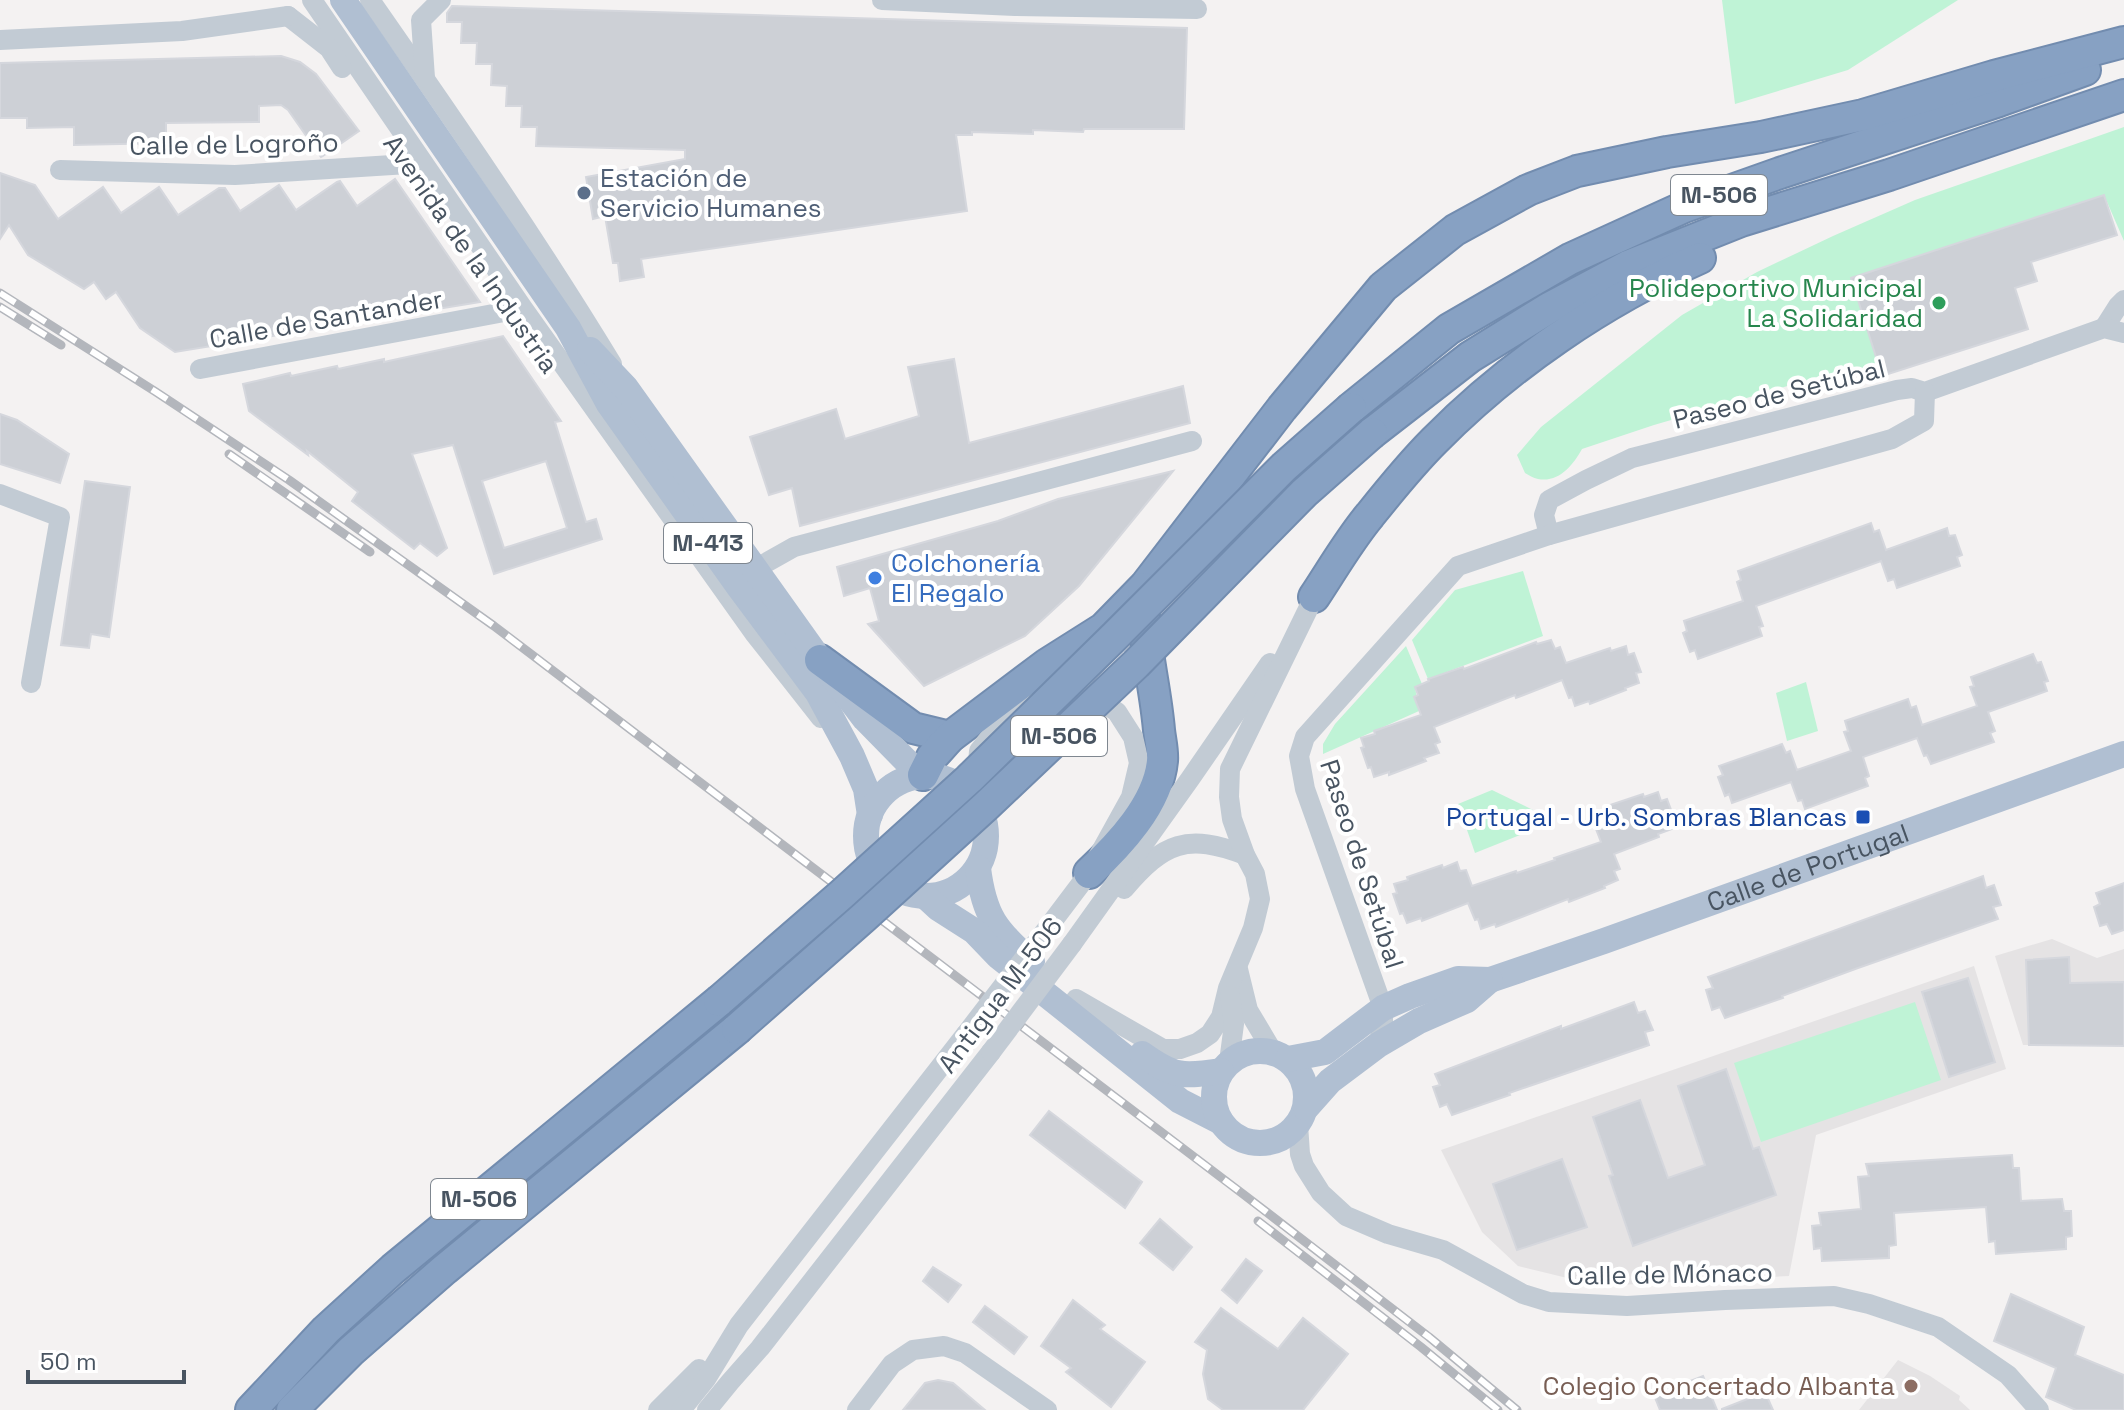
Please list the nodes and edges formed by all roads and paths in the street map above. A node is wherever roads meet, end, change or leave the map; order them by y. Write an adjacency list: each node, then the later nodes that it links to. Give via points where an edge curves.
1 (305, 0): 9 (street)
2 (312, 0): 27 (street, Avenida de la Industria)
3 (343, 0): 20 (main road, Avenida de la Industria / M-413)
4 (370, 0): 13 (street, Avenida de la Industria)
5 (441, 0): 13 (street, via 421,20)
6 (882, 0): 7 (street)
7 (1016, 3): 8 (street)
8 (1197, 9)
9 (288, 16): 10 (street, via 182,31); 15 (street, Avenida de la Industria, via 329,48)
10 (0, 40)
11 (2124, 42): 30 (highway, via 1863,115 1577,171 1528,190 1455,230 1383,287)
12 (2124, 56): 56 (highway, M-506, bridge, via 1684,207 1570,259 1449,329 1284,467 969,779 841,895 393,1269)
13 (425, 78): 23 (street, Avenida de la Industria)
14 (2124, 95): 17 (highway, M-506)
15 (408, 164): 16 (street, Calle de Logroño, via 235,175); 19 (street, Avenida de la Industria)
16 (60, 170)
17 (1889, 175): 31 (highway, via 1666,273 1515,368 1424,452 1367,518); 57 (highway, M-506, bridge, via 1741,221 1628,266 1470,357 1304,493 1136,664 864,917 737,1029 445,1269)
18 (2124, 300): 21 (street, Paseo de Setúbal)
19 (509, 311): 22 (street, Calle de Santander); 27 (street, Avenida de la Industria, via 648,504)
20 (568, 328): 23 (main road, M-413); 36 (main road, M-413, via 609,404 818,693)
21 (2114, 331): 24 (street, Paseo de Setúbal)
22 (200, 369)
23 (626, 388): 29 (main road, M-413)
24 (1925, 392): 28 (street, Paseo de Setúbal, via 1924,421 1892,439); 28 (street, Paseo de Setúbal, via 1897,390 1632,458 1549,500 1544,515)
25 (1192, 441): 29 (street, via 794,547)
26 (0, 494): 33 (street, via 60,517)
27 (666, 510): 36 (street, Avenida de la Industria)
28 (1549, 535): 48 (street, Paseo de Setúbal, via 1458,566 1305,737 1299,756 1305,789)
29 (755, 569): 32 (main road, M-413)
30 (1145, 586): 34 (highway, via 1104,628); 42 (highway, via 1143,612 1162,761 1154,794 1118,846)
31 (1314, 597): 40 (street, via 1230,769 1232,819); 44 (street, Antigua M-506)
32 (820, 660): 34 (highway, via 913,728); 37 (main road, M-413, via 865,719)
33 (31, 683)
34 (950, 737): 37 (highway)
35 (2124, 754): 46 (main road, Calle de Portugal)
36 (852, 756): 39 (main road, M-413)
37 (922, 776): 38 (main road, M-413, via 948,779); 39 (main road, via 890,788)
38 (979, 807): 41 (main road, via 986,827); 42 (street, Antigua M-506, via 979,751 998,727 1036,703 1066,695 1095,697 1117,712 1133,737 1139,763 1131,797)
39 (870, 815): 43 (main road, M-413, via 866,836 875,867 889,883)
40 (1245, 855): 44 (street, via 1194,842 1172,847 1141,868); 45 (street, via 1260,899)
41 (978, 868): 43 (main road, via 962,885); 47 (main road, via 988,914 1010,943)
42 (1089, 873): 54 (street, Antigua M-506, bridge)
43 (925, 896): 53 (main road, M-413, via 1180,1101)
44 (1072, 944): 55 (street, Antigua M-506, bridge)
45 (1233, 978): 47 (street, via 1210,1034 1180,1049 1163,1049); 50 (street); 51 (street, via 1234,1024)
46 (1490, 980): 48 (main road, Calle de Portugal, via 1458,979); 49 (main road, Calle de Portugal, via 1467,1000)
47 (1076, 999): 51 (main road, via 1163,1069 1196,1075)
48 (1383, 1008): 49 (street, Paseo de Setúbal); 50 (main road, Calle de Portugal, via 1325,1052)
49 (1378, 1045): 52 (main road, Calle de Portugal, via 1330,1081)
50 (1280, 1056): 51 (main road, via 1250,1052); 52 (main road, via 1304,1081)
51 (1225, 1067): 53 (main road, via 1215,1083 1215,1110)
52 (1302, 1116): 53 (main road, M-413, via 1281,1139 1259,1144 1237,1138); 64 (street, Calle de Mónaco, via 1304,1166 1321,1193 1346,1216 1443,1250 1523,1294 1549,1302 1627,1306 1834,1296 1938,1327 2008,1375)
53 (1221, 1122)
54 (739, 1325): 58 (street); 59 (street, Antigua M-506)
55 (760, 1348): 60 (street, Antigua M-506); 61 (street)
56 (251, 1410)
57 (292, 1410)
58 (658, 1410)
59 (681, 1410)
60 (707, 1410)
61 (723, 1410)
62 (857, 1410): 63 (street, via 892,1364 913,1350 944,1346 965,1353)
63 (1047, 1410)
64 (2039, 1410)

